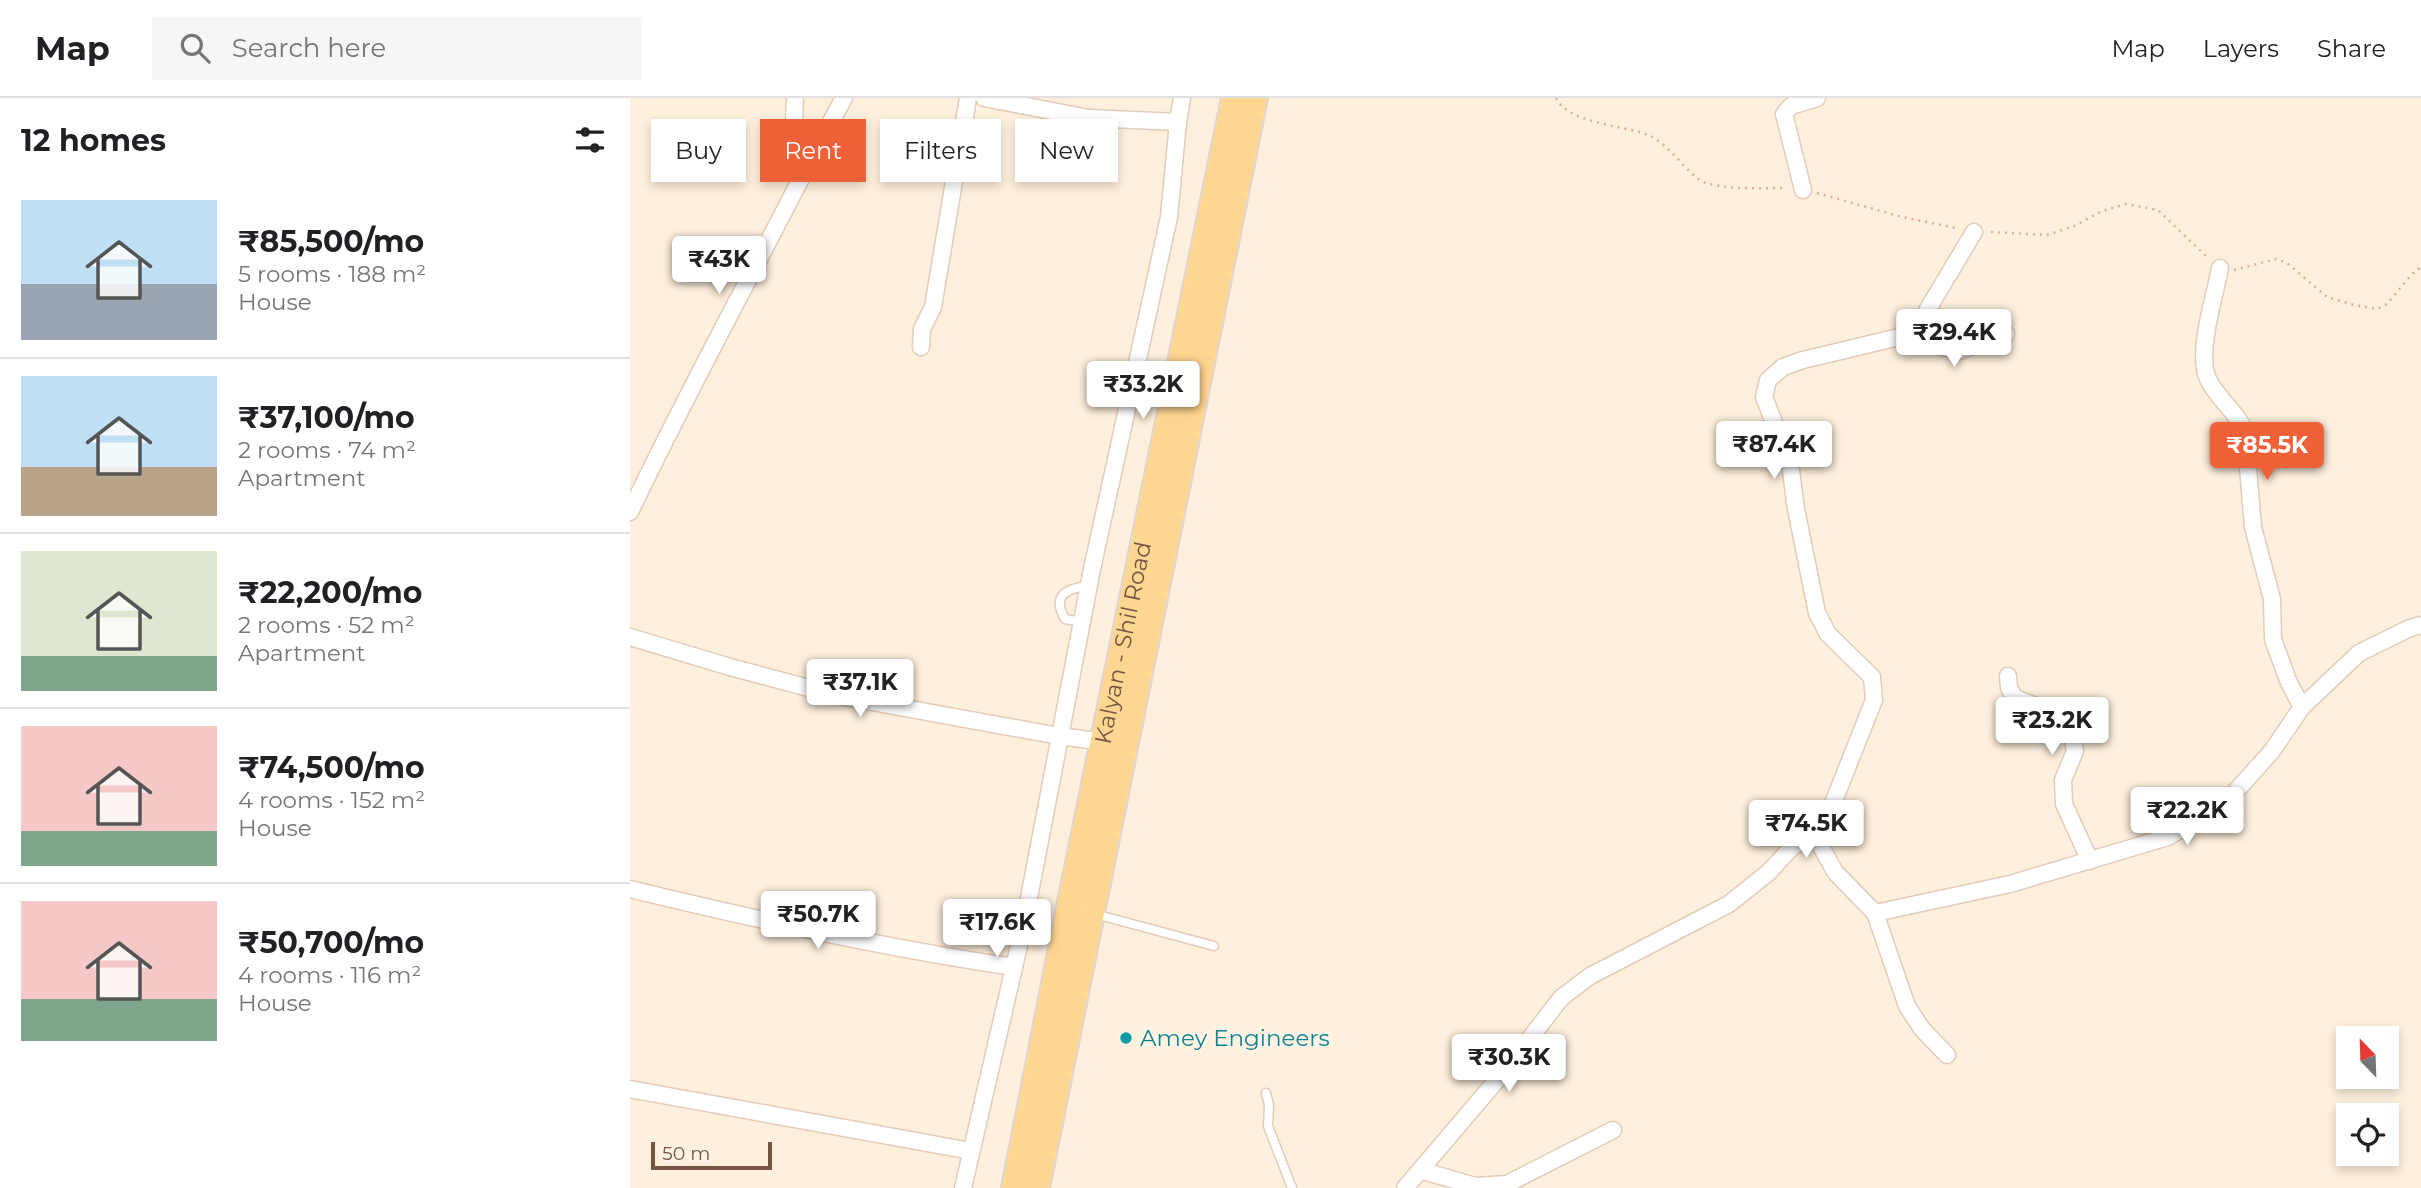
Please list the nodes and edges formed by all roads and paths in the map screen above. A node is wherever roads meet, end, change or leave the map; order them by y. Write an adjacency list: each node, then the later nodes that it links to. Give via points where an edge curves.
1 (795, 98): 10 (street)
2 (844, 98): 11 (street)
3 (968, 98): 20 (street, via 933,307 922,329)
4 (984, 98): 12 (street, via 1089,118)
5 (1182, 98): 12 (street)
6 (1234, 98): 29 (main road, Kalyan - Shil Road)
7 (1255, 98): 29 (main road, Kalyan - Shil Road)
8 (1556, 98): 14 (path, via 1560,106 1585,119 1651,136 1702,181 1729,188)
9 (1816, 98): 14 (street, via 1791,106 1784,114)
10 (794, 119)
11 (832, 119)
12 (1178, 122): 22 (street, via 1169,217)
13 (798, 182): 21 (street)
14 (1803, 190): 15 (path)
15 (1974, 232): 17 (path, via 2046,235 2126,204 2158,210); 19 (street, via 1925,314)
16 (2421, 267): 17 (path, via 2377,309 2327,297 2276,259 2234,270)
17 (2220, 268): 27 (street, via 2203,363 2208,381 2245,432 2253,527 2272,599 2273,639)
18 (2006, 334): 19 (street, via 1959,351)
19 (1899, 337): 30 (street, via 1783,367 1768,380 1764,397 1790,464 1817,613 1828,634 1872,677 1875,688)
20 (921, 347)
21 (630, 512)
22 (1089, 586): 23 (street); 23 (lane, via 1069,588 1060,601 1065,619)
23 (1082, 622): 28 (street)
24 (2421, 625): 27 (street, via 2359,653)
25 (630, 637): 28 (street, via 839,696)
26 (2008, 676): 31 (street, via 2015,698 2057,714 2072,736 2075,751 2062,790 2064,804)
27 (2302, 707): 31 (street, via 2272,751 2228,800 2168,837)
28 (1059, 736): 29 (street); 37 (street)
29 (1114, 743): 33 (main road, Kalyan - Shil Road); 34 (main road, Kalyan - Shil Road)
30 (1818, 841): 35 (street, via 1835,872); 43 (street, via 1804,839 1729,904 1590,976 1562,998)
31 (2090, 861): 35 (street, via 2010,884)
32 (630, 889): 37 (street, via 837,936)
33 (1069, 907): 34 (lane); 45 (main road, Kalyan - Shil Road)
34 (1093, 913): 36 (lane); 46 (main road, Kalyan - Shil Road)
35 (1875, 913): 38 (street, via 1908,1006)
36 (1214, 946)
37 (1014, 967): 42 (street)
38 (1947, 1055)
39 (630, 1088): 42 (street)
40 (1266, 1093): 47 (lane, via 1268,1126)
41 (1613, 1130): 43 (street, via 1507,1184 1475,1186)
42 (971, 1151): 44 (street)
43 (1420, 1170): 48 (street)
44 (963, 1188)
45 (1014, 1188)
46 (1037, 1188)
47 (1292, 1188)
48 (1405, 1188)

